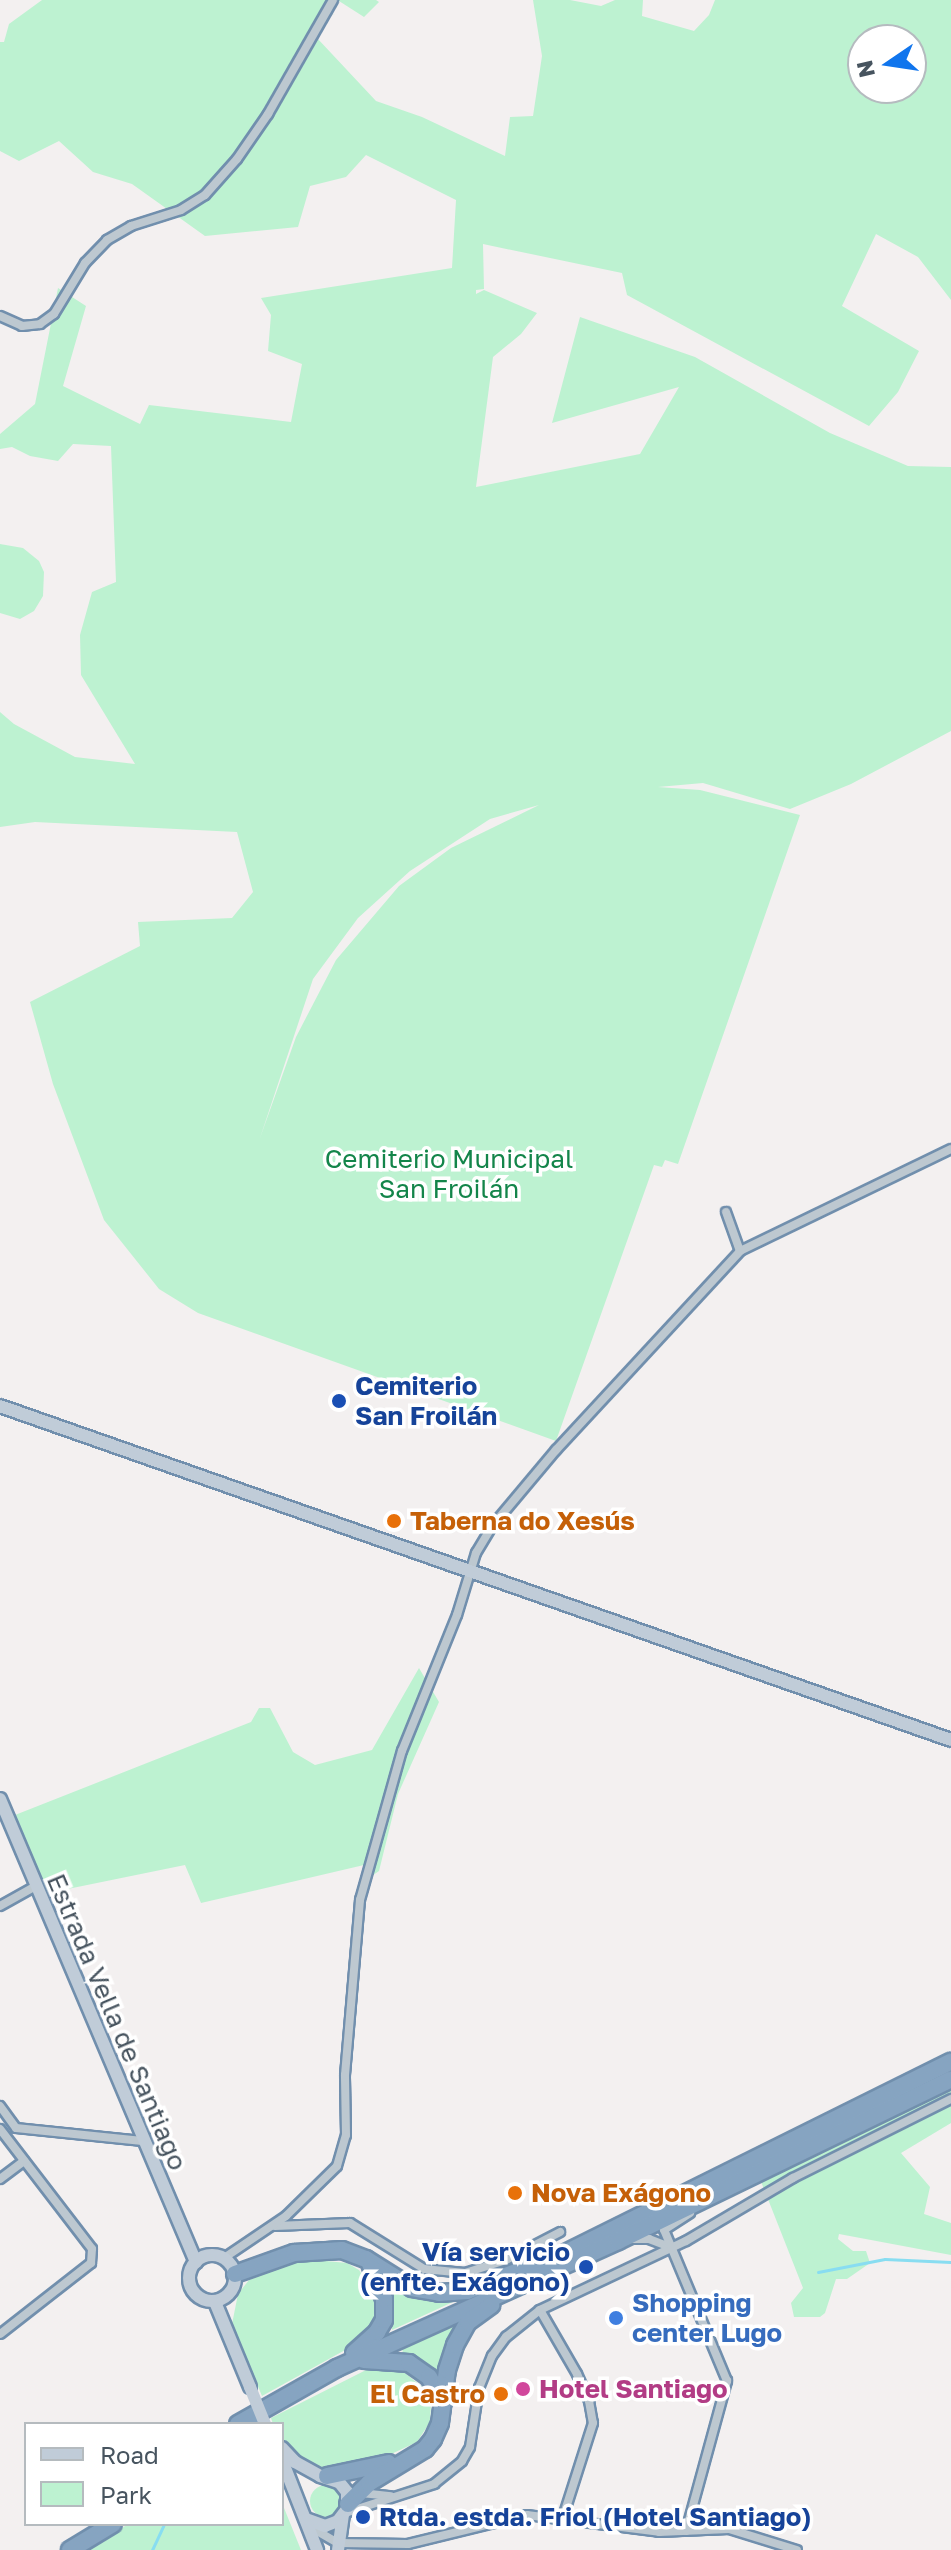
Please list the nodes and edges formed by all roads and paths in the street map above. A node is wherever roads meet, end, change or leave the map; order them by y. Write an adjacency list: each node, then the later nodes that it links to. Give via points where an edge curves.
1 (333, 0): 2 (street, via 268,114 205,195 107,240 85,263 54,314 40,324 22,326)
2 (0, 316)
3 (951, 1149): 5 (street)
4 (726, 1212): 5 (street)
5 (740, 1251): 7 (street, via 556,1450 493,1525)
6 (0, 1406): 7 (main road)
7 (471, 1570): 8 (main road); 21 (street, via 402,1751 360,1900 345,2075 346,2135 340,2155 325,2181)
8 (951, 1740)
9 (0, 1799): 10 (main road, Estrada Vella de Santiago)
10 (36, 1886): 11 (street); 17 (main road, Estrada Vella de Santiago)
11 (0, 1906)
12 (951, 2062): 28 (highway)
13 (951, 2079): 20 (highway)
14 (951, 2099): 24 (street)
15 (0, 2106): 17 (street, via 16,2128)
16 (0, 2129): 18 (street)
17 (142, 2141): 27 (main road, Estrada Vella de Santiago)
18 (24, 2161): 19 (street); 32 (street, via 92,2249 91,2263)
19 (0, 2179)
20 (708, 2197): 23 (highway); 24 (street, via 664,2230)
21 (274, 2226): 22 (street, via 350,2223 424,2269 465,2273 506,2260); 25 (street)
22 (560, 2232)
23 (618, 2241): 24 (street, via 649,2239); 28 (highway)
24 (670, 2247): 31 (street); 47 (street, via 727,2381)
25 (224, 2258): 27 (main road, via 209,2255); 29 (main road)
26 (366, 2259): 28 (highway, via 412,2288 439,2293 467,2291); 29 (highway, via 342,2250 294,2253); 33 (highway, via 380,2282 384,2320)
27 (196, 2262): 30 (main road, Estrada Vella de Santiago, via 188,2278 192,2291)
28 (553, 2264): 33 (highway); 34 (highway, via 468,2322 451,2358)
29 (235, 2274): 30 (main road, via 230,2294)
30 (215, 2302): 36 (main road, Estrada Vella de Santiago, bridge)
31 (540, 2310): 41 (street, via 506,2337 492,2356 462,2461 434,2484); 44 (street, via 577,2374 593,2423)
32 (0, 2334)
33 (344, 2365): 34 (highway, via 386,2359 409,2363 429,2377); 35 (highway)
34 (443, 2402): 38 (highway, via 433,2439)
35 (242, 2422)
36 (264, 2422)
37 (284, 2450): 40 (main road)
38 (406, 2459): 40 (highway); 43 (highway)
39 (284, 2465): 42 (main road)
40 (324, 2476): 42 (main road, via 305,2484); 43 (main road)
41 (392, 2496): 43 (street); 43 (street)
42 (299, 2500): 45 (main road)
43 (348, 2503): 45 (main road, via 325,2526); 48 (main road)
44 (562, 2520): 47 (street); 48 (street, via 515,2516 408,2544)
45 (309, 2521): 48 (street); 49 (main road)
46 (110, 2526): 50 (highway)
47 (686, 2531): 51 (street, via 729,2529)
48 (339, 2541)
49 (317, 2549)
50 (70, 2550)
51 (797, 2550)

